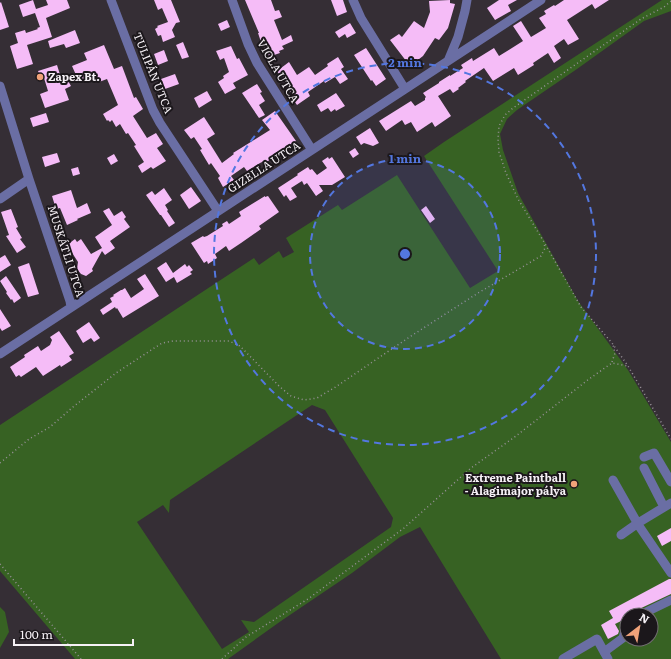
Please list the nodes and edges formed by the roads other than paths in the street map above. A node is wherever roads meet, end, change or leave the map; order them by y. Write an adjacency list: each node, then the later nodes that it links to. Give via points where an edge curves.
1 (111, 0): 13 (street, TULIPÁN UTCA, via 153,110)
2 (232, 0): 10 (street, VIOLA UTCA, via 257,63)
3 (353, 0): 8 (street, via 361,18)
4 (467, 0): 6 (street, via 458,37)
5 (541, 0): 6 (street, GIZELLA UTCA)
6 (448, 61): 8 (street, GIZELLA UTCA)
7 (0, 86): 11 (street, MUSKÁTLI UTCA)
8 (405, 89): 10 (street, GIZELLA UTCA)
9 (0, 102): 11 (street, MUSKÁTLI UTCA)
10 (312, 150): 13 (street, GIZELLA UTCA)
11 (27, 181): 12 (street); 14 (street, MUSKÁTLI UTCA)
12 (0, 199)
13 (218, 211): 14 (street, GIZELLA UTCA)
14 (71, 307): 15 (street, GIZELLA UTCA)
15 (0, 354)
16 (644, 457): 19 (street, via 654,453)
17 (644, 468): 20 (street)
18 (613, 480): 21 (street)
19 (671, 482)
20 (668, 505): 21 (street)
21 (638, 523): 22 (street); 23 (street)
22 (621, 536)
23 (671, 573)
24 (671, 600): 25 (street)
25 (657, 607)
26 (619, 642): 27 (street)
27 (606, 655): 28 (street, via 597,639)
28 (563, 659)

